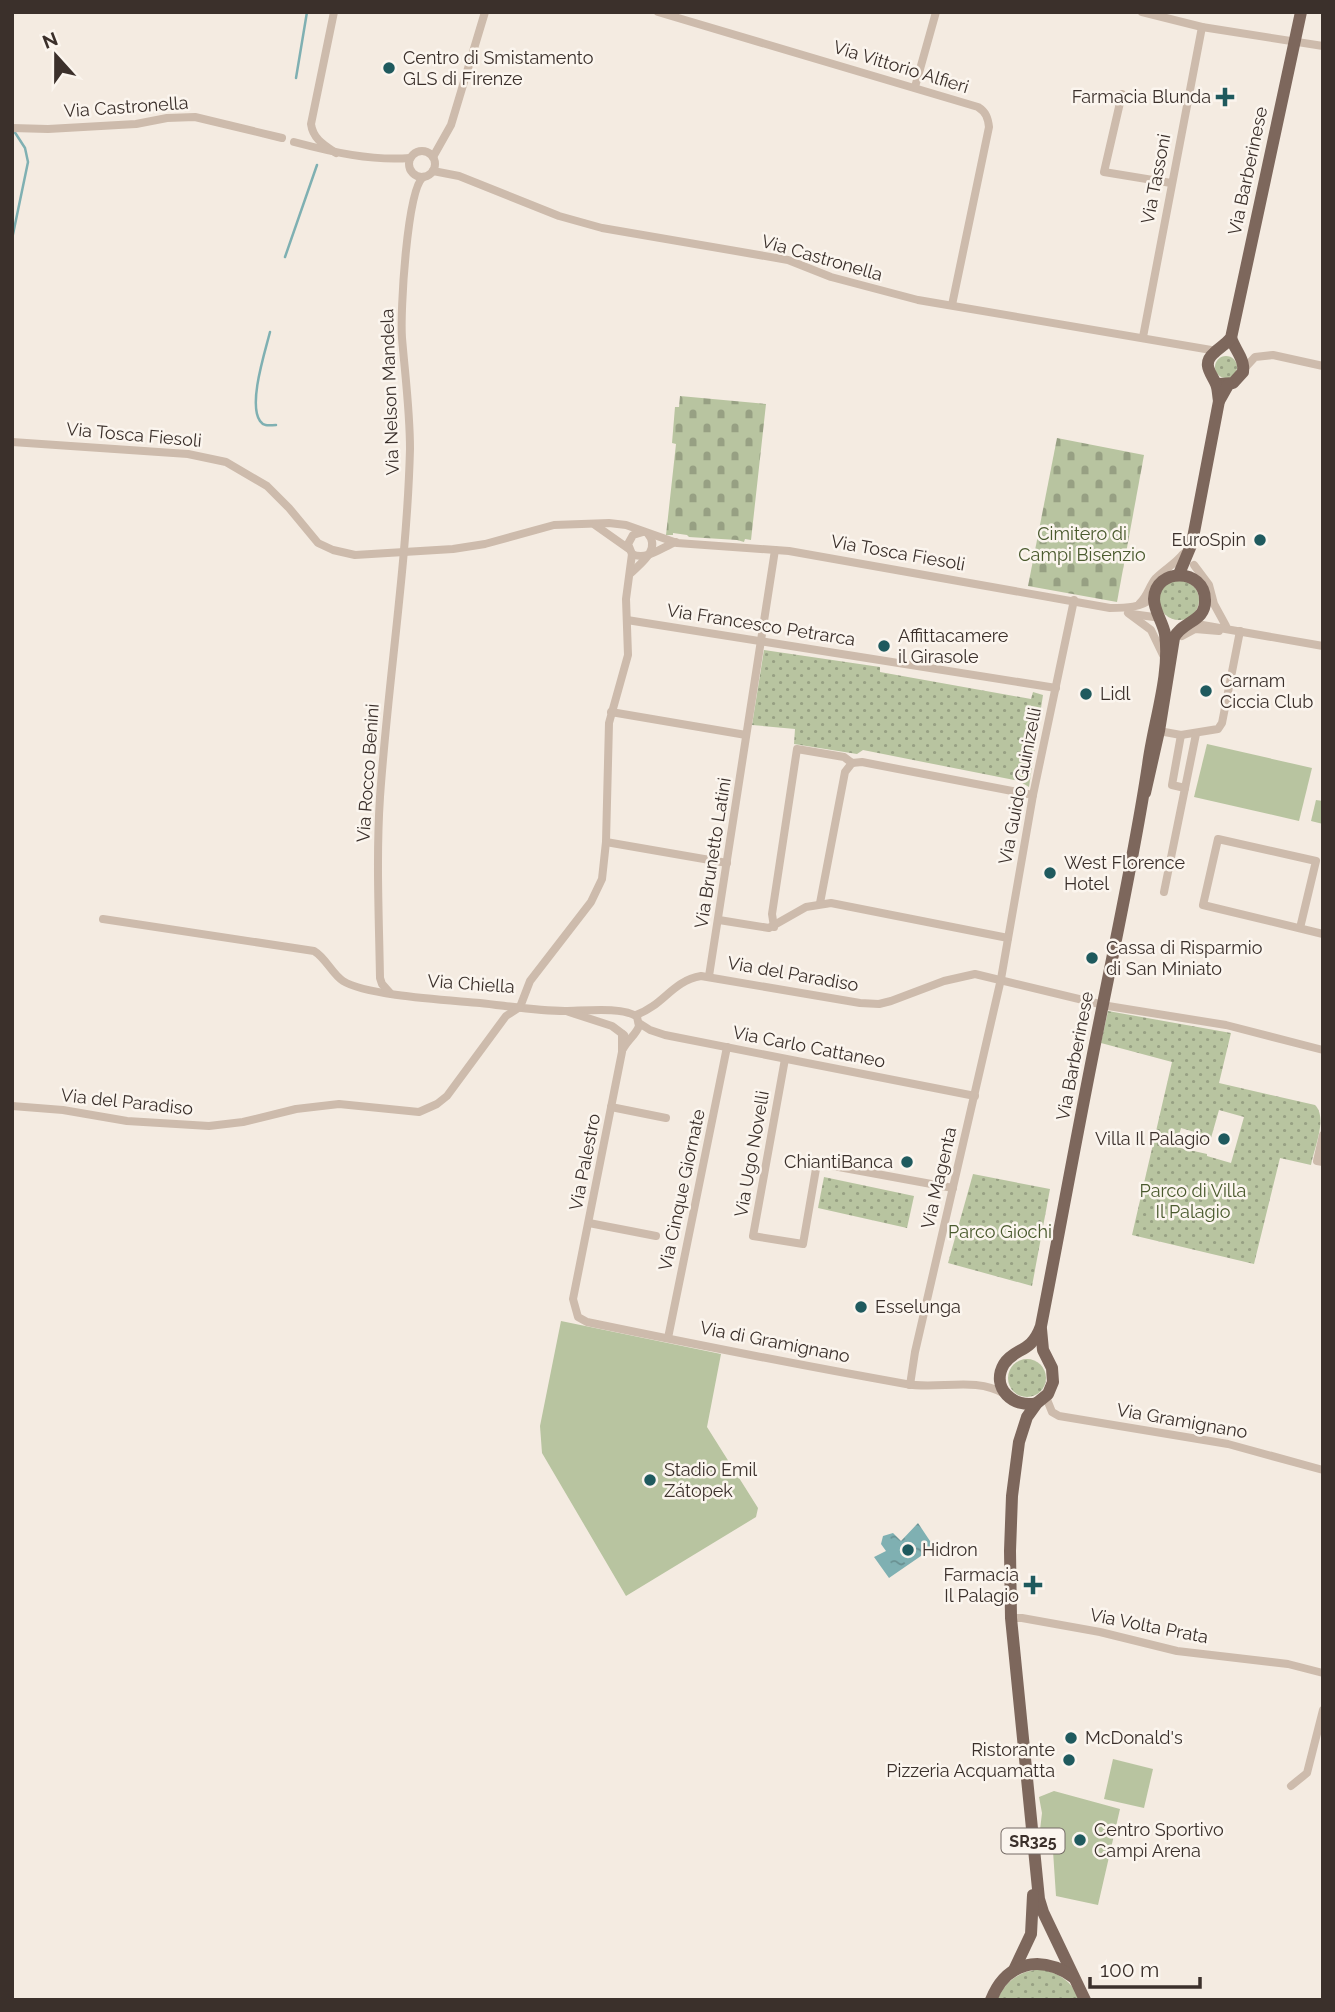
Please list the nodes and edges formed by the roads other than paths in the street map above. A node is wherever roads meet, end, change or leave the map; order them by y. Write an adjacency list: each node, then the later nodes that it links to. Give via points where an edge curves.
1 (334, 12): 17 (street, via 311,124 317,139)
2 (485, 12): 15 (street, via 451,125)
3 (658, 12): 10 (street, Via Vittorio Alfieri)
4 (936, 12): 10 (street)
5 (1142, 12): 7 (street)
6 (1301, 12): 8 (main road, Via Barberinese)
7 (1202, 27): 8 (street); 22 (street, Via Tassoni)
8 (1294, 42): 9 (street); 25 (main road, Via Barberinese, via 1231,338)
9 (1323, 46)
10 (915, 87): 23 (street, Via Vittorio Alfieri, via 978,107 988,119)
11 (1122, 94): 22 (street, via 1104,172)
12 (15, 128): 13 (street, Via Castronella, via 195,117)
13 (282, 138)
14 (294, 142): 17 (street)
15 (439, 147): 16 (street); 20 (street)
16 (426, 151): 18 (street, via 417,151); 20 (street, Via Castronella)
17 (336, 153): 19 (street)
18 (410, 158): 19 (street); 21 (street)
19 (390, 159): 21 (street)
20 (436, 166): 21 (street); 23 (street, Via Castronella, via 559,216 602,228 788,260 891,294)
21 (416, 174): 36 (street, Via Nelson Mandela, via 401,327 410,423)
22 (1171, 183): 24 (street, Via Tassoni)
23 (952, 305): 24 (street, Via Castronella)
24 (1143, 337): 25 (street, Via Castronella)
25 (1221, 353): 27 (main road, Via Barberinese, via 1242,359); 28 (main road, Via Barberinese, via 1209,374)
26 (1323, 366): 27 (street, via 1273,355 1255,357)
27 (1243, 370): 28 (main road, via 1238,379)
28 (1222, 383): 33 (main road, Via Barberinese)
29 (12, 442): 36 (street, Via Tosca Fiesoli, via 188,454 226,463 267,486 326,547 355,555)
30 (592, 523): 31 (street, Via Tosca Fiesoli, via 616,523); 35 (street); 36 (street, Via Tosca Fiesoli, via 554,525 468,547)
31 (645, 533): 32 (street, Via Tosca Fiesoli); 35 (street, via 632,536); 37 (street, via 653,544)
32 (676, 542): 34 (street, Via Tosca Fiesoli); 37 (street, Via Tosca Fiesoli)
33 (1192, 542): 38 (main road, Via Barberinese); 40 (main road, Via Barberinese); 45 (street)
34 (775, 550): 43 (street, Via Tosca Fiesoli); 50 (street, Via Brunetto Latini)
35 (630, 551): 37 (street); 39 (street, Via Chiella)
36 (403, 553): 75 (street, Via Rocco Benini, via 379,817 380,978)
37 (646, 556): 39 (street)
38 (1194, 565): 41 (main road, Via Barberinese); 49 (street)
39 (631, 573): 47 (street, Via Chiella)
40 (1179, 574): 41 (main road); 42 (main road, Via Barberinese, via 1161,582)
41 (1194, 579): 44 (main road, Via Barberinese, via 1204,591)
42 (1154, 597): 45 (street); 46 (main road, Via Barberinese)
43 (1074, 600): 45 (street, Via Tosca Fiesoli); 53 (street, Via Guido Guinizelli)
44 (1205, 604): 48 (main road, Via Barberinese, via 1199,617); 49 (street)
45 (1131, 610): 46 (street, Via Tosca Fiesoli); 52 (street, Via Tosca Fiesoli, via 1154,634)
46 (1161, 618): 48 (main road, via 1173,625); 52 (main road, Via Barberinese)
47 (627, 620): 50 (street, Via Francesco Petrarca); 54 (street, Via Chiella, via 626,668)
48 (1188, 624): 49 (street); 52 (main road, Via Barberinese, via 1174,638)
49 (1232, 629): 51 (street); 52 (street, via 1188,631); 56 (street, via 1221,726)
50 (761, 641): 53 (street, Via Francesco Petrarca); 57 (street, Via Brunetto Latini)
51 (1323, 646)
52 (1168, 664): 55 (main road, Via Barberinese); 61 (main road, Via Barberinese)
53 (1056, 688): 62 (street, Via Guido Guinizelli)
54 (611, 712): 57 (street); 63 (street, Via Chiella)
55 (1160, 731): 58 (street); 61 (main road, Via Barberinese)
56 (1196, 734): 58 (street); 60 (street)
57 (746, 735): 64 (street, Via Brunetto Latini)
58 (1181, 735): 60 (street, via 1172,785)
59 (852, 763): 62 (street); 66 (street, via 844,776); 69 (street, via 844,757 797,748 772,914)
60 (1185, 788): 65 (street)
61 (1145, 793): 76 (main road, Via Barberinese)
62 (1033, 795): 72 (street, Via Guido Guinizelli)
63 (606, 842): 64 (street); 77 (street, Via Chiella, via 598,890 530,981)
64 (727, 863): 68 (street, Via Brunetto Latini)
65 (1164, 892)
66 (820, 903): 69 (street); 72 (street)
67 (103, 919): 75 (street, Via Chiella, via 314,951 341,980)
68 (719, 920): 69 (street); 73 (street, Via Brunetto Latini)
69 (774, 926)
70 (1300, 928): 70 (street, via 1203,905 1218,839 1316,861); 71 (street)
71 (1323, 934)
72 (1008, 937): 74 (street, Via Guido Guinizelli)
73 (709, 975): 74 (street, Via del Paradiso, via 879,1004 966,975); 80 (street, Via del Paradiso, via 687,979)
74 (1001, 979): 76 (street, Via del Paradiso); 85 (street, Via Magenta)
75 (390, 993): 77 (street, Via Chiella)
76 (1103, 1005): 83 (street, Via del Paradiso, via 1226,1025); 95 (main road, Via Barberinese)
77 (520, 1007): 78 (street); 86 (street, Via del Paradiso, via 506,1016 447,1096 419,1112 338,1104 209,1126)
78 (565, 1011): 79 (street); 81 (street)
79 (622, 1013): 80 (street); 81 (street, via 616,1021)
80 (638, 1019): 81 (street, Via del Paradiso, via 636,1032); 82 (street, Via Carlo Cattaneo, via 665,1035)
81 (623, 1033): 87 (street, Via Palestro)
82 (727, 1047): 84 (street, Via Carlo Cattaneo); 96 (street, Via Cinque Giornate)
83 (1323, 1051)
84 (786, 1059): 85 (street, Via Carlo Cattaneo); 91 (street, Via Ugo Novelli, via 753,1236 803,1244 817,1163)
85 (975, 1096): 91 (street, Via Magenta)
86 (12, 1106)
87 (611, 1107): 88 (street, Via Palestro); 92 (street, Via Palestro)
88 (666, 1118)
89 (1323, 1135): 90 (street, via 1317,1161)
90 (1323, 1162)
91 (953, 1188): 100 (street, Via Magenta)
92 (589, 1223): 93 (street, Via Palestro); 94 (street, Via Palestro, via 573,1299)
93 (656, 1236)
94 (575, 1313): 96 (street, Via di Gramignano, via 587,1322)
95 (1041, 1325): 97 (main road, Via Barberinese, via 1034,1341); 98 (main road, Via Barberinese)
96 (668, 1338): 100 (street, Via di Gramignano)
97 (1020, 1353): 98 (main road, via 1036,1353); 99 (main road, Via Barberinese, via 1009,1359)
98 (1046, 1360): 103 (main road, Via Barberinese, via 1054,1378)
99 (1001, 1374): 101 (street, Via di Gramignano); 102 (main road, Via Barberinese, via 1001,1385)
100 (910, 1385): 101 (street, Via di Gramignano)
101 (974, 1385): 102 (street, Via di Gramignano)
102 (1010, 1398): 103 (main road, via 1027,1405); 104 (main road, Via Barberinese / SR325)
103 (1041, 1400): 104 (main road, Via Barberinese / SR325, via 1027,1417); 105 (street, Via Gramignano, via 1059,1416 1228,1444)
104 (1020, 1442): 106 (main road, Via Barberinese / SR325, via 1011,1523)
105 (1323, 1470)
106 (1011, 1618): 107 (street, Via Volta Prata, via 1100,1632 1177,1651); 108 (main road, Via Barberinese / SR325)
107 (1323, 1672)
108 (1018, 1695): 111 (main road, Via Barberinese / SR325, via 1034,1917); 112 (main road, Via Barberinese / SR325, via 1039,1899)
109 (1323, 1710): 110 (street, via 1307,1773)
110 (1291, 1786)
111 (1014, 1970): 112 (main road, via 1036,1964 1053,1966); 113 (main road, Via Barberinese / SR325, via 1000,1982)
112 (1076, 1980): 114 (main road, Via Barberinese / SR325)
113 (991, 2000)
114 (1085, 2000)

